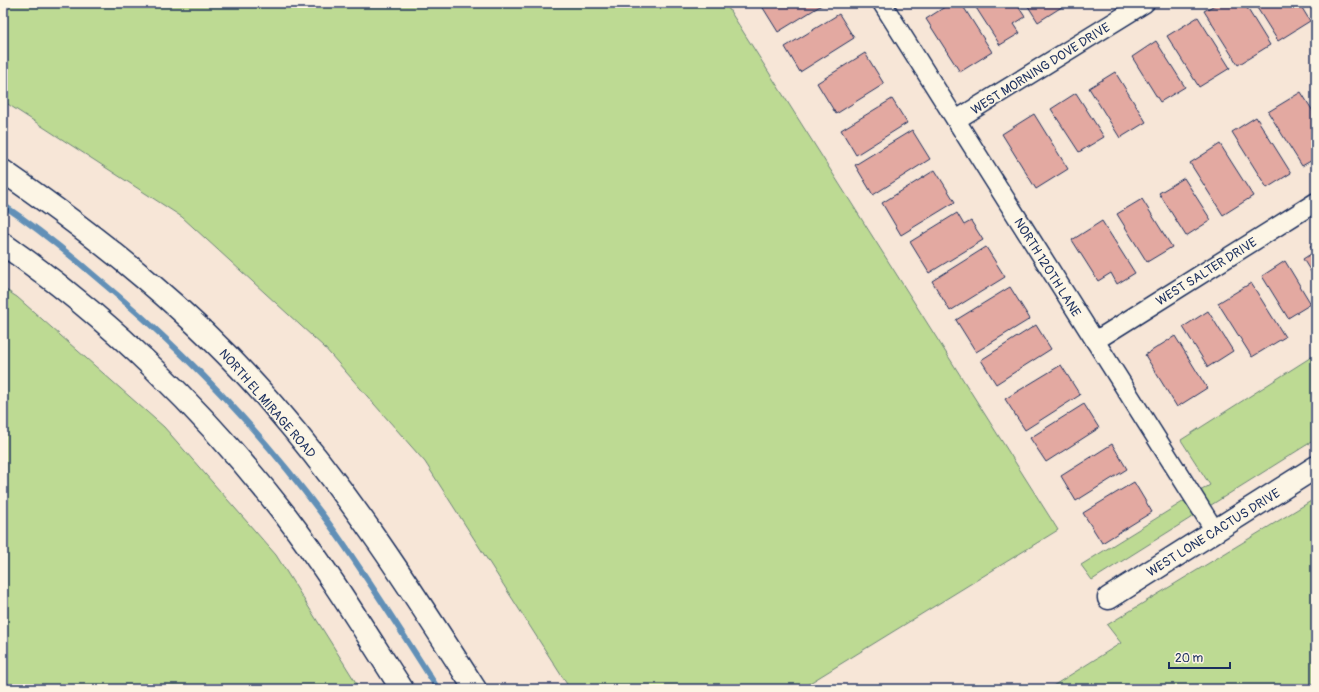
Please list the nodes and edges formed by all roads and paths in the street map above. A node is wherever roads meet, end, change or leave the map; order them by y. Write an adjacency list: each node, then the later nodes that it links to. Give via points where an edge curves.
1 (882, 3): 3 (street, NORTH 120TH LANE)
2 (1145, 3): 3 (street, WEST MORNING DOVE DRIVE)
3 (956, 120): 7 (street, NORTH 120TH LANE)
4 (3, 171): 12 (main road, NORTH EL MIRAGE ROAD, via 90,233 158,289 203,331 273,404 363,518)
5 (1316, 202): 7 (street, WEST SALTER DRIVE)
6 (3, 244): 11 (main road, via 131,347 231,450 317,558)
7 (1095, 341): 9 (street, NORTH 120TH LANE)
8 (1316, 467): 9 (main road, WEST LONE CACTUS DRIVE)
9 (1215, 531): 10 (main road, WEST LONE CACTUS DRIVE)
10 (1109, 598)
11 (402, 689)
12 (475, 689)

